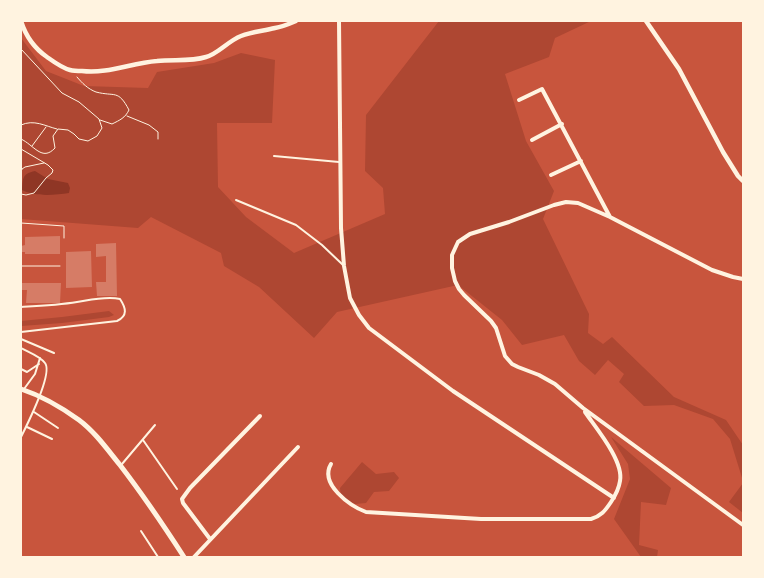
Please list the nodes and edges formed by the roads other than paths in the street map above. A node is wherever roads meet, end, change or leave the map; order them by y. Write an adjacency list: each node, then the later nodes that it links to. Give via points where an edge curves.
1 (21, 21): 2 (street, via 27,36 55,63 70,70 100,72 157,61 208,57 240,36)
2 (296, 21)
3 (339, 21): 10 (street)
4 (646, 21): 13 (street, via 679,69)
5 (519, 100): 6 (street, via 542,89)
6 (562, 124): 7 (street); 9 (street)
7 (532, 140)
8 (274, 156): 10 (lane)
9 (581, 161): 12 (street); 16 (street)
10 (340, 162): 17 (street)
11 (743, 170): 13 (street)
12 (551, 175)
13 (738, 176): 14 (street)
14 (743, 181)
15 (236, 200): 17 (lane, via 296,225)
16 (610, 217): 18 (street, via 712,270); 29 (street, via 578,203 566,202 470,234 458,242 452,255 452,268 459,289 496,328 504,356 518,368 539,374)
17 (344, 266): 42 (street, via 350,298 369,328 453,391)
18 (743, 278)
19 (21, 307): 20 (lane, via 115,298 120,299 125,310 122,319 117,321)
20 (21, 332)
21 (21, 339): 23 (lane)
22 (21, 348): 24 (lane)
23 (54, 353)
24 (40, 358): 25 (lane); 28 (lane, via 47,368)
25 (38, 364): 26 (lane, via 27,372); 27 (lane)
26 (21, 369)
27 (22, 389): 28 (main road)
28 (39, 396): 30 (lane); 40 (main road, via 80,421 99,438)
29 (583, 408): 42 (street, via 617,460 620,481); 43 (street)
30 (34, 412): 33 (lane); 34 (lane)
31 (260, 416): 45 (street, via 182,499)
32 (156, 425): 37 (lane)
33 (26, 427): 35 (lane); 36 (lane)
34 (58, 428)
35 (21, 437)
36 (52, 439)
37 (143, 440): 40 (lane); 41 (lane)
38 (298, 447): 45 (street)
39 (331, 464): 42 (street, via 328,475 339,495 366,512 481,520 591,519 600,516)
40 (120, 466): 47 (main road)
41 (178, 489)
42 (614, 498)
43 (743, 525)
44 (141, 531): 46 (lane)
45 (210, 539): 48 (street)
46 (158, 557)
47 (184, 557)
48 (194, 557)

